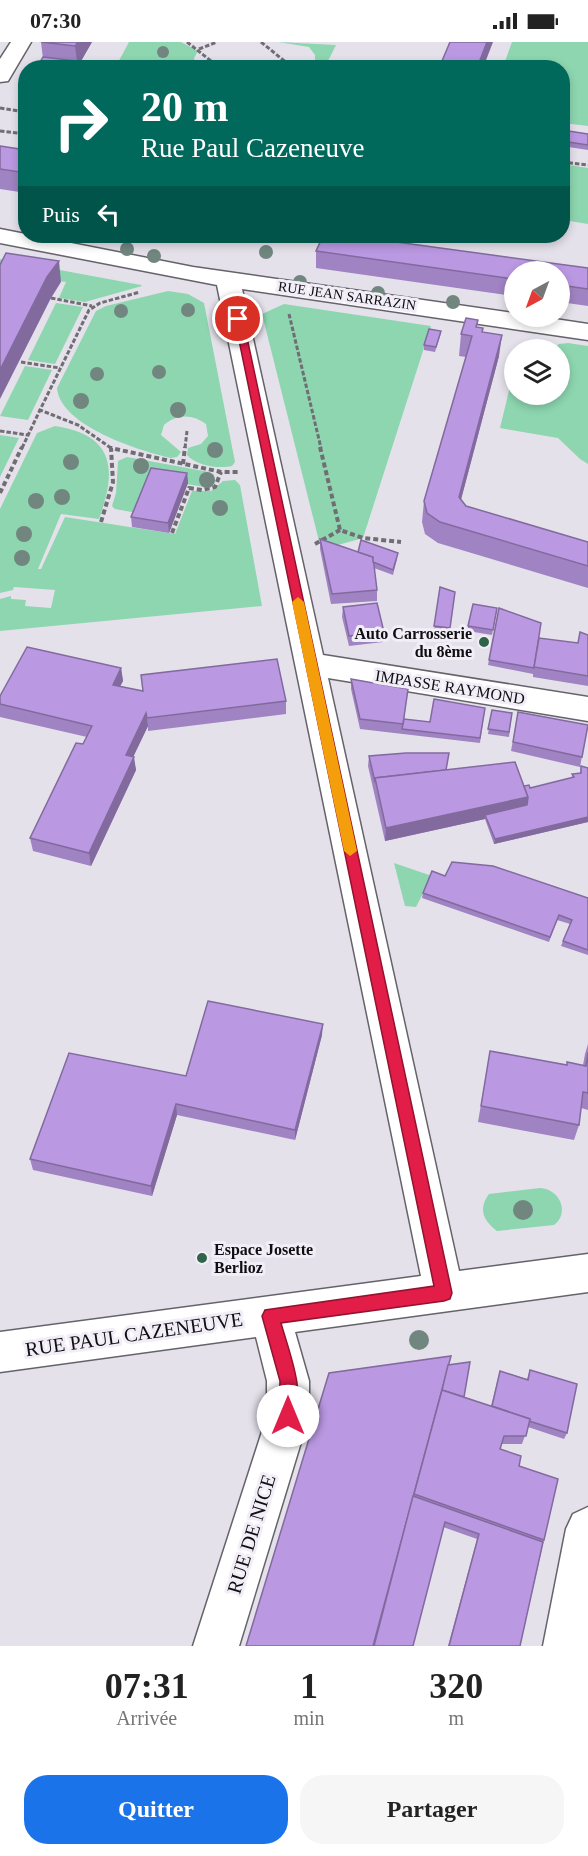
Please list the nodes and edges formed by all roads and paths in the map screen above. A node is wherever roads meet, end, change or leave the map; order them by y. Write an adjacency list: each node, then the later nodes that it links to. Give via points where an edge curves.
1 (21, 42): 8 (street)
2 (186, 42): 5 (path)
3 (217, 42): 5 (path)
4 (261, 42): 7 (path)
5 (199, 49): 6 (path)
6 (211, 60)
7 (283, 60)
8 (0, 76)
9 (0, 108): 10 (path)
10 (18, 111)
11 (0, 131): 12 (path)
12 (18, 133)
13 (570, 163): 14 (path)
14 (588, 165)
15 (0, 236): 16 (street, RUE JEAN SARRAZIN)
16 (18, 239)
17 (37, 243): 18 (street, RUE JEAN SARRAZIN)
18 (228, 279): 23 (street, RUE JEAN SARRAZIN); 32 (street)
19 (140, 292): 21 (path)
20 (51, 298): 21 (path)
21 (92, 306): 25 (path)
22 (288, 311): 36 (path)
23 (588, 332)
24 (21, 362): 25 (path)
25 (60, 368): 26 (path)
26 (40, 410): 29 (path); 30 (path, via 68,419)
27 (0, 431): 29 (path)
28 (187, 431): 31 (path)
29 (28, 435): 34 (path)
30 (111, 448): 31 (path); 35 (path, via 113,482)
31 (183, 464): 33 (path)
32 (270, 470): 33 (path); 40 (street)
33 (221, 472): 37 (path, via 215,487 189,488)
34 (0, 493)
35 (102, 522)
36 (340, 530): 38 (path, via 363,538); 39 (path)
37 (172, 533)
38 (401, 542)
39 (312, 546)
40 (312, 664): 41 (street, IMPASSE RAYMOND); 43 (street)
41 (588, 710)
42 (588, 1273): 43 (street, RUE PAUL CAZENEUVE)
43 (444, 1293): 44 (street, RUE PAUL CAZENEUVE)
44 (271, 1316): 45 (street, RUE PAUL CAZENEUVE); 47 (street, RUE DE NICE, via 288,1381 288,1416)
45 (0, 1352)
46 (588, 1529): 48 (street)
47 (216, 1646)
48 (566, 1646)

